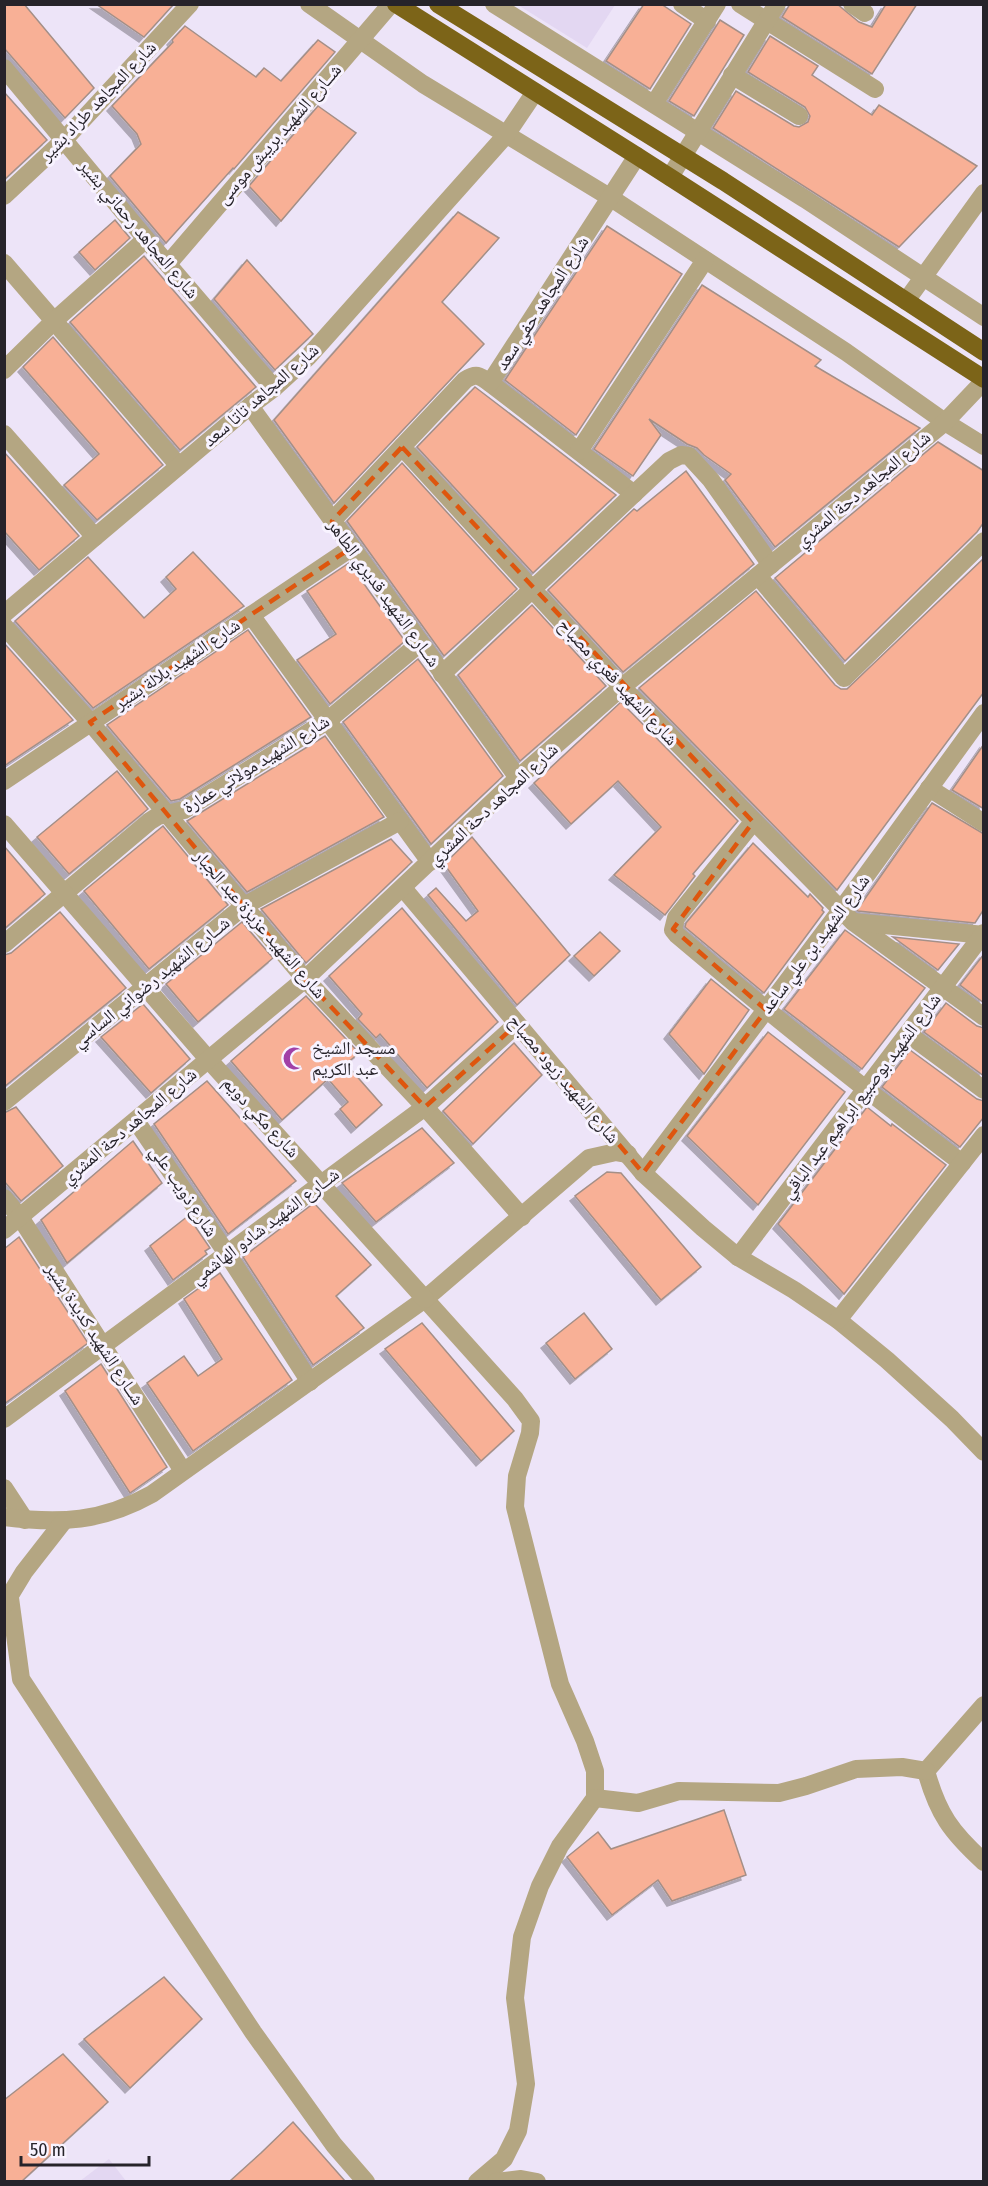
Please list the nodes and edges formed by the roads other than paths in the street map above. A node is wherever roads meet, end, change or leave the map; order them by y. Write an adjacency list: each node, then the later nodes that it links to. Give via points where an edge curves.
1 (190, 4): 22 (street, شارع المجاهد طراد بشير)
2 (309, 4): 13 (street)
3 (390, 4): 13 (street, شــارع الشهيد بريبش موسى)
4 (396, 4): 17 (highway)
5 (438, 4): 24 (highway)
6 (494, 4): 18 (street)
7 (682, 4): 11 (street)
8 (717, 4): 11 (street)
9 (740, 4): 12 (street)
10 (777, 4): 12 (street)
11 (707, 21): 18 (street)
12 (766, 21): 15 (street); 16 (street)
13 (361, 39): 21 (street, via 423,84); 32 (street, شــارع الشهيد بريبش موسى)
14 (4, 68): 22 (street, شارع المجاهد رحماني بشير)
15 (732, 75): 19 (street); 20 (street)
16 (875, 88)
17 (535, 92): 21 (street, شارع المجاهد تاتا سعد); 23 (highway)
18 (654, 104): 20 (street)
19 (799, 116)
20 (698, 130): 24 (street); 33 (street)
21 (506, 135): 28 (street); 41 (street, شارع المجاهد تاتا سعد, via 309,357)
22 (64, 140): 27 (street, شارع المجاهد طراد بشير); 29 (street, شارع المجاهد رحماني بشير)
23 (637, 156): 25 (highway); 28 (street, شارع المجاهد حفي سعد)
24 (682, 157): 25 (street); 34 (highway)
25 (670, 177): 39 (highway)
26 (984, 193): 33 (street)
27 (4, 196)
28 (611, 198): 30 (street); 40 (street, شارع المجاهد حفي سعد)
29 (146, 239): 32 (street, شارع المجاهد رحماني بشير); 36 (street)
30 (705, 260): 43 (street); 47 (street)
31 (4, 263): 36 (street)
32 (168, 264): 41 (street, شارع المجاهد رحماني بشير)
33 (923, 277): 34 (street); 35 (street)
34 (906, 301): 37 (highway)
35 (984, 317)
36 (55, 320): 38 (street); 48 (street)
37 (984, 352)
38 (4, 370)
39 (984, 380): 43 (street, شارع المجاهد دحة المشري)
40 (490, 383): 46 (street, شارع المجاهد حفي سعد, via 474,374 465,380); 47 (street)
41 (274, 388): 42 (street, شارع المجاهد تاتا سعد)
42 (250, 406): 48 (street, شارع المجاهد تاتا سعد); 50 (street, شــارع الشهيد قديري الطاهر)
43 (945, 422): 45 (street); 54 (street, شارع المجاهد دحة المشري)
44 (4, 434): 51 (street)
45 (984, 446)
46 (402, 447): 50 (street, شارع المجاهد حفي سعد); 55 (street, شارع الشهيد قعري مصباح)
47 (579, 451): 49 (street)
48 (179, 466): 51 (street, شارع المجاهد تاتا سعد)
49 (634, 494): 54 (street, via 669,461 689,456 711,480); 55 (street)
50 (332, 521): 53 (street, شــارع الشهيد قديري الطاهر)
51 (95, 537): 56 (street, شارع المجاهد تاتا سعد)
52 (984, 542): 54 (street, via 844,678)
53 (351, 548): 57 (street, شارع الشهيد بلالة بشير); 59 (street, شــارع الشهيد قديري الطاهر)
54 (765, 571): 61 (street, شارع المجاهد دحة المشري)
55 (532, 589): 60 (street); 61 (street, شارع الشهيد قعري مصباح)
56 (4, 615)
57 (251, 615): 63 (street); 64 (street, شارع الشهيد بلالة بشير)
58 (4, 626): 64 (street, شارع الشهيد عزيزة عبد الجبار)
59 (420, 643): 60 (street, شــارع الشهيد قديري الطاهر); 63 (street, شارع الشهيد مولاتي عمارة)
60 (442, 674): 65 (street, شــارع الشهيد قديري الطاهر)
61 (622, 687): 65 (street, شارع المجاهد دحة المشري); 70 (street, شارع الشهيد قعري مصباح)
62 (984, 713): 67 (street, شارع الشهيد بن علي ساعد)
63 (327, 720): 68 (street, شارع الشهيد مولاتي عمارة, via 184,810); 69 (street)
64 (90, 722): 66 (street, شارع الشهيد بلالة بشير); 68 (street, شارع الشهيد عزيزة عبد الجبار)
65 (518, 778): 73 (street, شارع المجاهد دحة المشري)
66 (4, 781)
67 (929, 788): 71 (street); 77 (street, شارع الشهيد بن علي ساعد)
68 (166, 813): 75 (street, شارع الشهيد مولاتي عمارة, via 150,821); 76 (street, شارع الشهيد عزيزة عبد الجبار)
69 (400, 821): 73 (street); 76 (street, شــارع الشهيد رضواني الساسي)
70 (753, 822): 77 (street, شارع الشهيد قعري مصباح); 83 (street, via 676,918 674,930)
71 (984, 823)
72 (4, 824): 75 (street, شارع مكي دويم)
73 (430, 862): 74 (street, شارع المجاهد دحة المشري)
74 (403, 888): 80 (street, شارع المجاهد دحة المشري); 85 (street, شارع الشهيد زيود مصباح)
75 (65, 894): 79 (street, شارع الشهيد مولاتي عمارة); 81 (street, شارع مكي دويم)
76 (244, 906): 80 (street, شارع الشهيد عزيزة عبد الجبار); 81 (street, شــارع الشهيد رضواني الساسي)
77 (847, 916): 78 (street); 82 (street, شارع الشهيد قعري مصباح); 83 (street, شارع الشهيد بن علي ساعد)
78 (983, 934): 82 (street, شارع الشهيد بوصبيع ابراهيم عبد الباقي)
79 (4, 944)
80 (305, 979): 87 (street, شارع المجاهد دحة المشري); 91 (street, شارع الشهيد عزيزة عبد الجبار)
81 (144, 986): 87 (street, شارع مكي دويم); 90 (street, شــارع الشهيد رضواني الساسي)
82 (944, 988): 84 (street, شارع الشهيد قعري مصباح); 86 (street, شارع الشهيد بوصبيع ابراهيم عبد الباقي)
83 (766, 1010): 88 (street); 96 (street, شارع الشهيد بن علي ساعد)
84 (984, 1017)
85 (517, 1024): 91 (street, شــارع الشهيد شادو الهاشمي); 94 (street, شارع الشهيد زيود مصباح)
86 (908, 1034): 88 (street, شارع الشهيد بوصبيع ابراهيم عبد الباقي); 89 (street)
87 (208, 1059): 92 (street, شارع المجاهد دحة المشري); 97 (street, شارع مكي دويم)
88 (865, 1090): 95 (street); 103 (street, شارع الشهيد بوصبيع ابراهيم عبد الباقي)
89 (984, 1090)
90 (4, 1102)
91 (425, 1107): 97 (street, شــارع الشهيد شادو الهاشمي); 100 (street, شارع الشهيد عزيزة عبد الجبار)
92 (136, 1121): 99 (street, شارع المجاهد دحة المشري); 102 (street, شارع ذويب علي)
93 (984, 1136): 95 (street)
94 (628, 1154): 96 (street, شارع الشهيد زيود مصباح); 100 (street, via 608,1153 589,1158)
95 (962, 1163): 105 (street)
96 (643, 1173): 103 (street, شارع الشهيد زيود مصباح)
97 (322, 1183): 102 (street, شــارع الشهيد شادو الهاشمي); 104 (street, شارع مكي دويم)
98 (4, 1198): 99 (street, شــارع الشهيد كديدة بشير)
99 (20, 1217): 101 (street, شارع المجاهد دحة المشري); 106 (street, شــارع الشهيد كديدة بشير)
100 (522, 1217): 104 (street)
101 (4, 1230)
102 (228, 1255): 106 (street, شــارع الشهيد شادو الهاشمي); 107 (street, شارع ذويب علي)
103 (738, 1257): 105 (street, شارع الشهيد زيود مصباح)
104 (425, 1299): 107 (street); 119 (street, شارع مكي دويم, via 531,1421 517,1476 515,1507 560,1684 595,1771)
105 (838, 1320): 109 (street, شارع الشهيد زيود مصباح, via 887,1360)
106 (102, 1346): 108 (street, شــارع الشهيد شادو الهاشمي); 110 (street, شــارع الشهيد كديدة بشير)
107 (310, 1382): 110 (street)
108 (4, 1419)
109 (984, 1452)
110 (183, 1471): 114 (street, via 130,1507)
111 (4, 1488): 113 (street)
112 (4, 1517): 113 (street)
113 (25, 1520): 114 (street)
114 (63, 1522): 115 (street)
115 (7, 1601): 116 (street)
116 (13, 1678): 121 (street, via 253,2031 334,2145)
117 (984, 1705): 118 (street)
118 (926, 1771): 119 (street, via 902,1767 856,1769 779,1793 679,1791 638,1803); 120 (street, via 932,1795 952,1831)
119 (595, 1798): 122 (street, via 560,1846 540,1886 522,1937 515,1998 526,2084 518,2131 504,2159)
120 (984, 1862)
121 (366, 2181)
122 (477, 2181)
123 (496, 2181): 124 (street)
124 (537, 2181)

